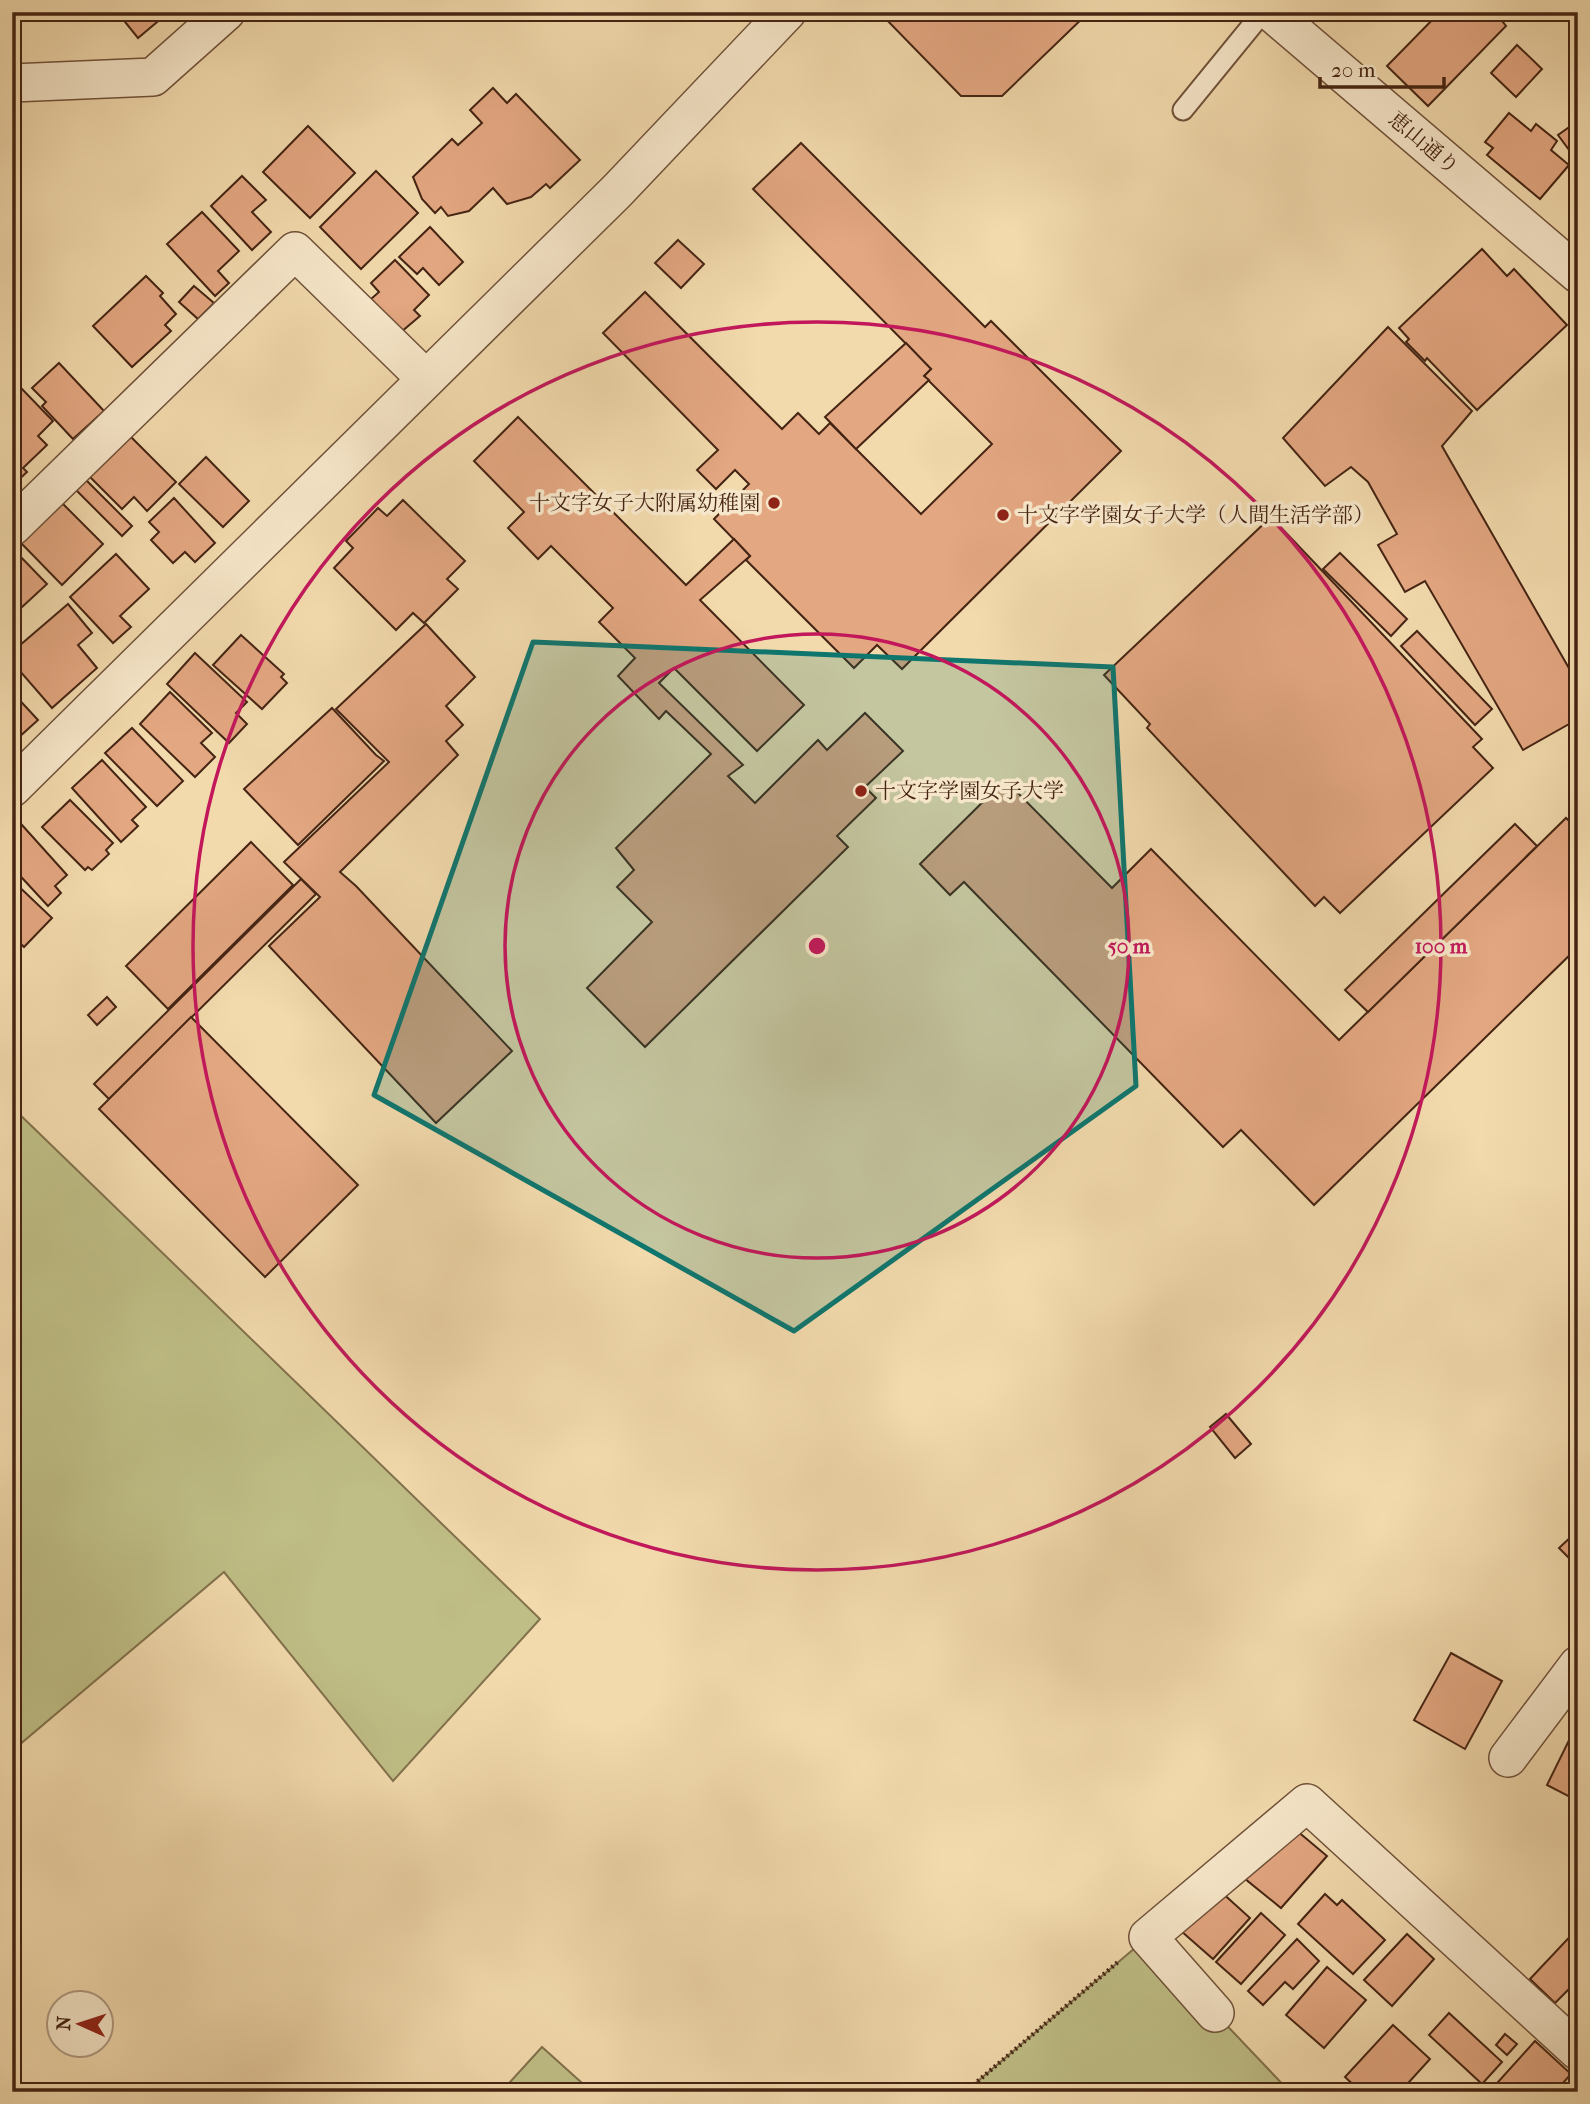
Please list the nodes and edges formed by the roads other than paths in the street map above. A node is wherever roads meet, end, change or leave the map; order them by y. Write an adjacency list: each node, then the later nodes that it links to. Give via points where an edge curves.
1 (226, 12): 5 (street, via 153,76)
2 (787, 12): 8 (street, via 617,191)
3 (1263, 12): 6 (lane)
4 (1271, 12): 7 (street, 恵山通り)
5 (12, 83)
6 (1183, 110)
7 (1578, 274)
8 (426, 379): 9 (street, via 295,251); 10 (street)
9 (12, 527)
10 (12, 788)
11 (1578, 1665): 12 (street)
12 (1508, 1758)
13 (1215, 2013): 14 (street, via 1149,1937 1307,1803)
14 (1578, 2051)

